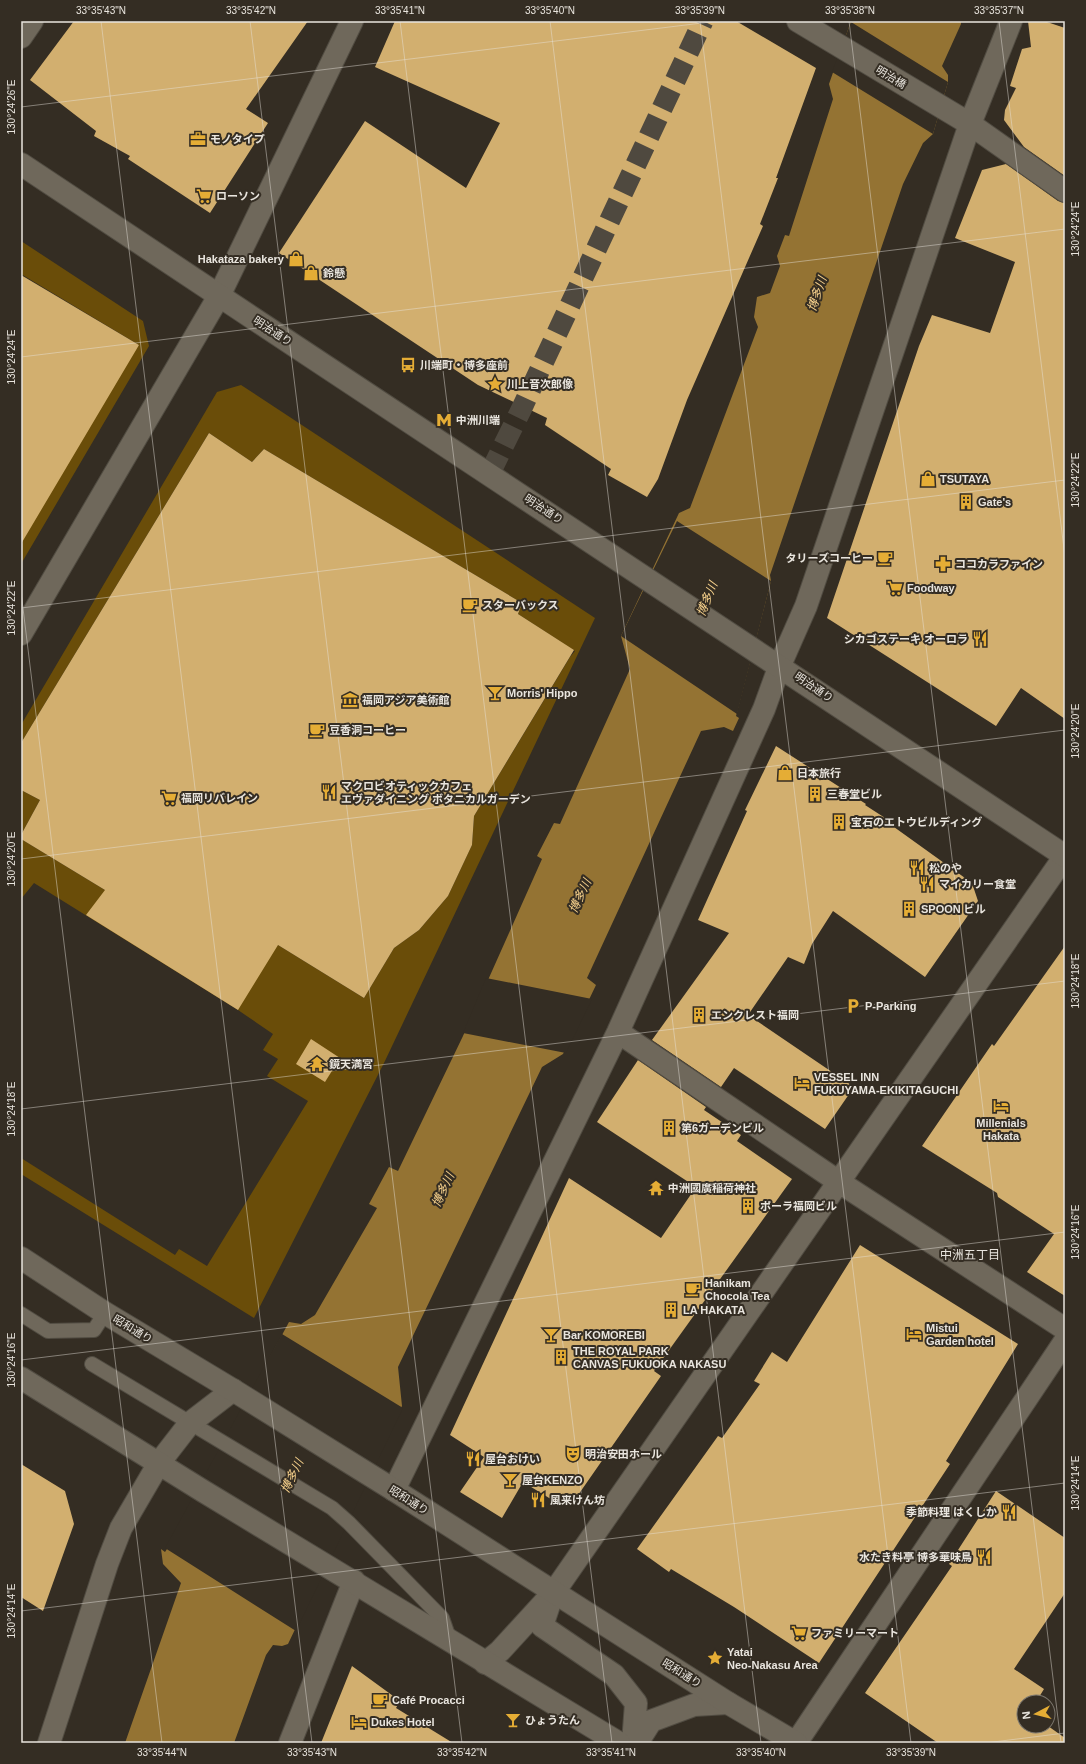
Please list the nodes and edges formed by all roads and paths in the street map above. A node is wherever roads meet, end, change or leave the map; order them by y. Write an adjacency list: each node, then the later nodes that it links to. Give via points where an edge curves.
1 (32, 21): 5 (street)
2 (352, 21): 9 (street)
3 (798, 21): 6 (street, 明治橋)
4 (1011, 21): 6 (street)
5 (21, 37)
6 (970, 124): 8 (street, 明治橋); 11 (street, via 808,599)
7 (21, 164): 9 (street, 明治通り)
8 (1065, 191)
9 (219, 296): 10 (street); 11 (street, 明治通り)
10 (21, 634)
11 (780, 665): 12 (street, 明治通り); 13 (street, via 764,709)
12 (1065, 856): 14 (street)
13 (618, 1032): 14 (street); 25 (street)
14 (839, 1182): 18 (street); 27 (street)
15 (21, 1258): 16 (street, 昭和通り)
16 (105, 1313): 17 (lane, via 94,1330 48,1331); 22 (street, 昭和通り)
17 (21, 1314)
18 (1065, 1329)
19 (1065, 1341): 36 (street)
20 (92, 1364): 23 (lane)
21 (21, 1378): 24 (street)
22 (234, 1390): 23 (street); 25 (street, 昭和通り)
23 (190, 1423): 24 (street); 28 (lane, via 332,1508 442,1618)
24 (159, 1463): 26 (street); 31 (street, via 121,1528)
25 (394, 1490): 27 (street, 昭和通り)
26 (354, 1581): 28 (street); 32 (street)
27 (554, 1592): 29 (street, via 500,1651); 30 (street, 昭和通り); 34 (street, via 542,1626 614,1675 636,1702)
28 (450, 1641): 29 (street)
29 (485, 1663): 33 (street)
30 (728, 1702): 35 (street, via 694,1705 651,1721); 36 (street, 昭和通り)
31 (49, 1743)
32 (290, 1743)
33 (619, 1743)
34 (633, 1743)
35 (637, 1743)
36 (796, 1743)

